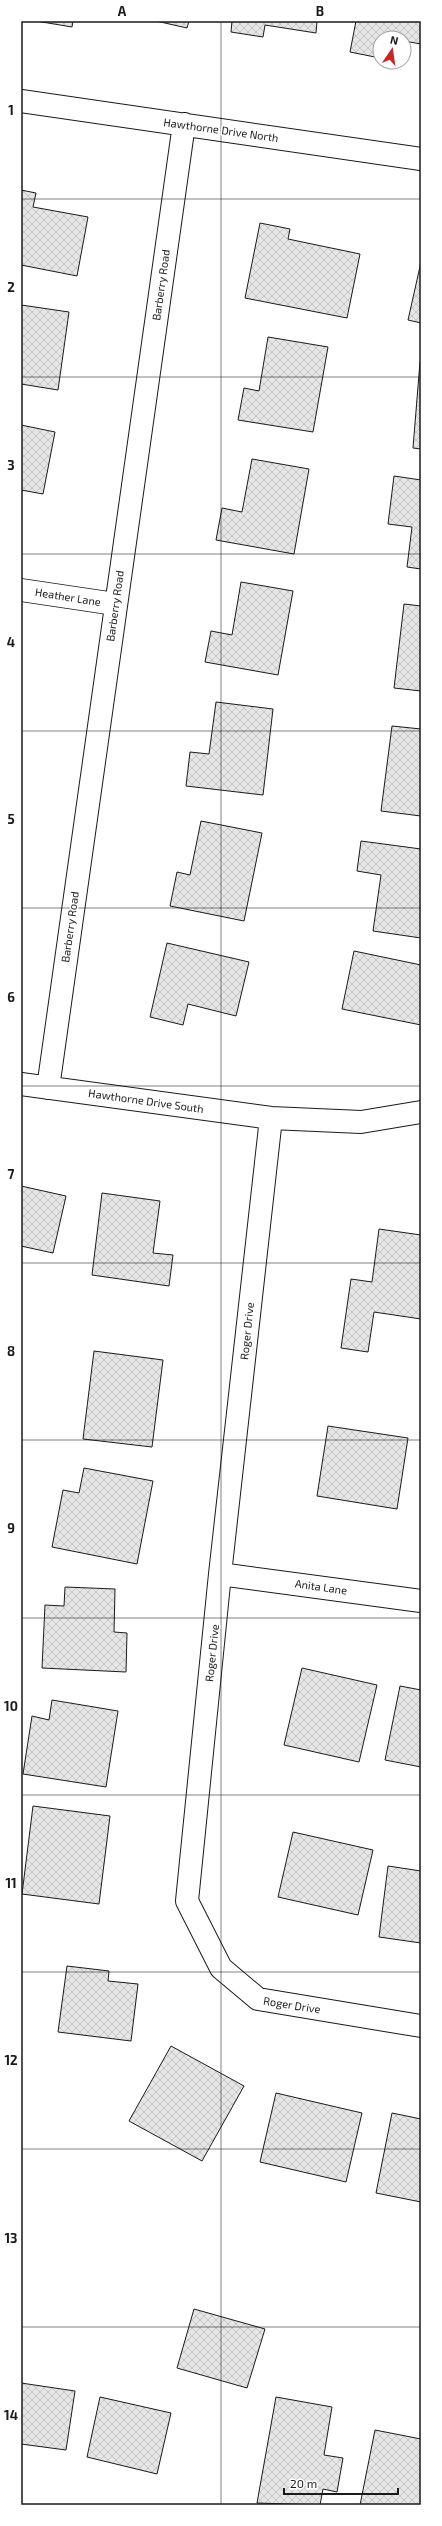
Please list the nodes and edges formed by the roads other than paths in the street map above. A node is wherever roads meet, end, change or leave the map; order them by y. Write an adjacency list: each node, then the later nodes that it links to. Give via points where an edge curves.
1 (21, 100): 2 (street, Hawthorne Drive North)
2 (184, 124): 3 (street, Hawthorne Drive North); 5 (street, Barberry Road)
3 (421, 159)
4 (21, 590): 5 (street, Heather Lane)
5 (115, 604): 7 (street, Barberry Road)
6 (21, 1084): 7 (street, Hawthorne Drive South)
7 (48, 1088): 9 (street, Hawthorne Drive South)
8 (421, 1112): 9 (street, Hawthorne Drive South, via 361,1122)
9 (271, 1118): 10 (street, Roger Drive)
10 (220, 1574): 11 (street, Anita Lane); 12 (street, Roger Drive, via 187,1902 221,1968 258,1999)
11 (421, 1601)
12 (421, 2026)

